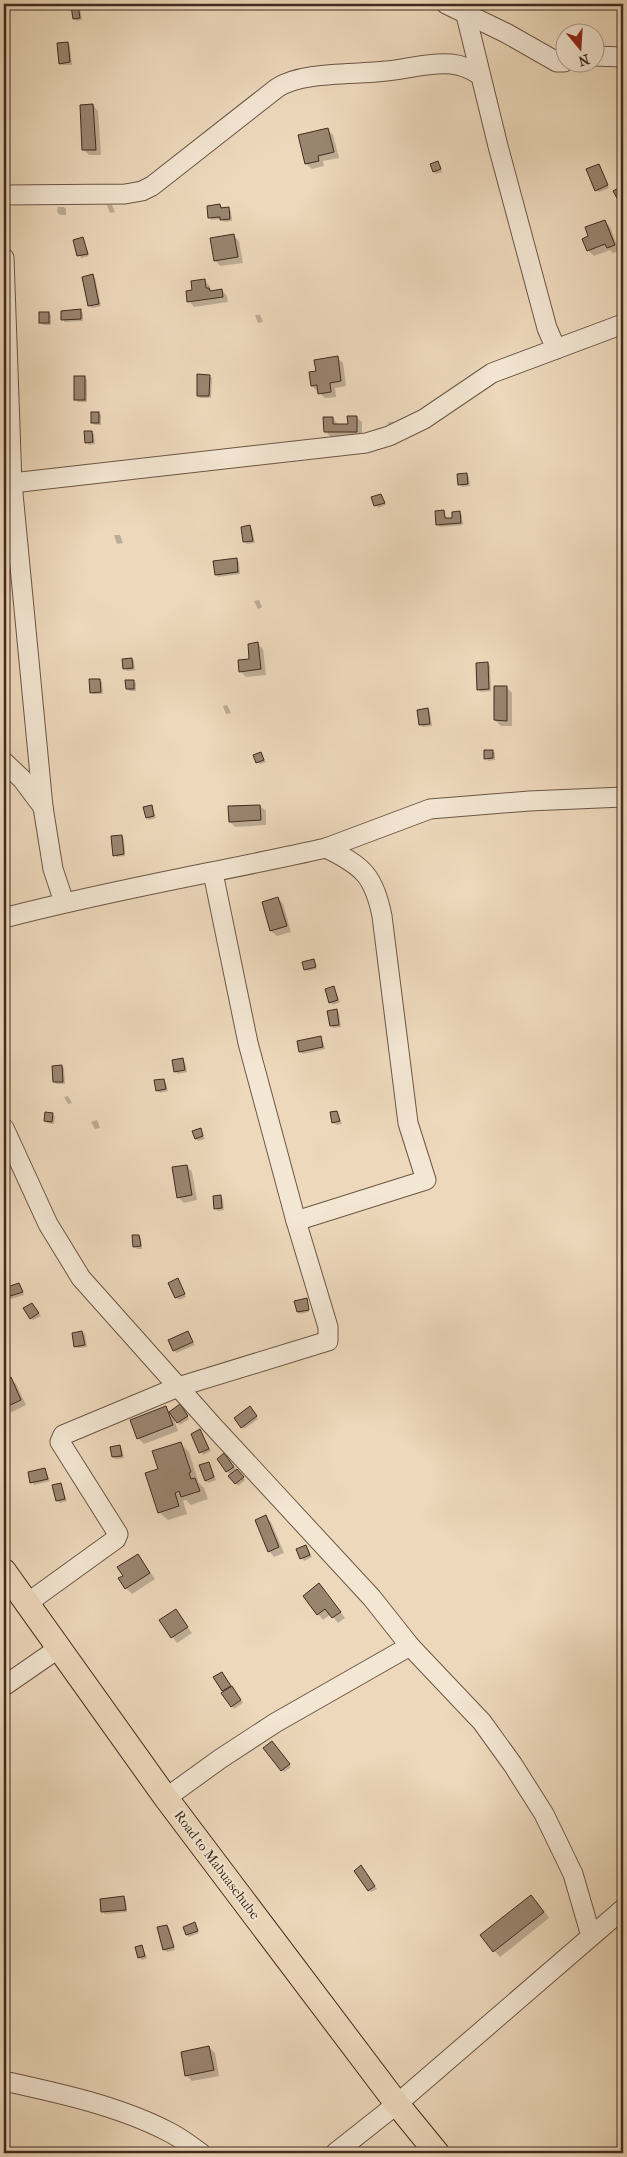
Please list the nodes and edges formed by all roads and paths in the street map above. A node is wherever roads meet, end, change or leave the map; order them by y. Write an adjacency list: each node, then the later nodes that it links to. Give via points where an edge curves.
1 (446, 4): 2 (street)
2 (465, 11): 5 (street); 6 (street)
3 (604, 55): 4 (street)
4 (623, 57)
5 (554, 60)
6 (480, 75): 7 (street, via 468,68 439,63 299,78 277,88 142,191 125,194); 12 (street)
7 (4, 195)
8 (4, 258): 13 (street)
9 (623, 324): 10 (street)
10 (602, 331): 11 (street); 12 (street)
11 (623, 338)
12 (556, 349): 13 (street, via 492,373 424,419 366,443)
13 (12, 482): 16 (street)
14 (4, 762): 16 (street)
15 (623, 797): 17 (street, via 430,809)
16 (43, 807): 19 (street, via 53,869)
17 (326, 848): 18 (street); 22 (street, via 360,868 376,889 408,1123 426,1180)
18 (213, 873): 19 (street); 22 (street, via 248,1043)
19 (64, 902): 20 (street)
20 (4, 918)
21 (4, 1128): 23 (street, via 48,1224 81,1278)
22 (296, 1221): 23 (street, via 328,1327 328,1341)
23 (178, 1387): 25 (street, via 63,1436 60,1442 118,1534 116,1539); 26 (street, via 372,1598)
24 (4, 1571): 25 (main road, Road to Mabuasehube)
25 (26, 1604): 27 (main road, Road to Mabuasehube)
26 (410, 1646): 29 (street, via 275,1723); 31 (street, via 482,1722 544,1814 573,1874)
27 (59, 1648): 28 (street); 29 (main road, Road to Mabuasehube)
28 (4, 1686)
29 (166, 1798): 33 (main road, Road to Mabuasehube)
30 (623, 1909): 31 (street)
31 (592, 1936): 33 (street)
32 (4, 2082): 34 (street, via 98,2104 138,2118 171,2133)
33 (397, 2104): 35 (street); 36 (main road, Road to Mabuasehube)
34 (202, 2153)
35 (335, 2153)
36 (437, 2153)

